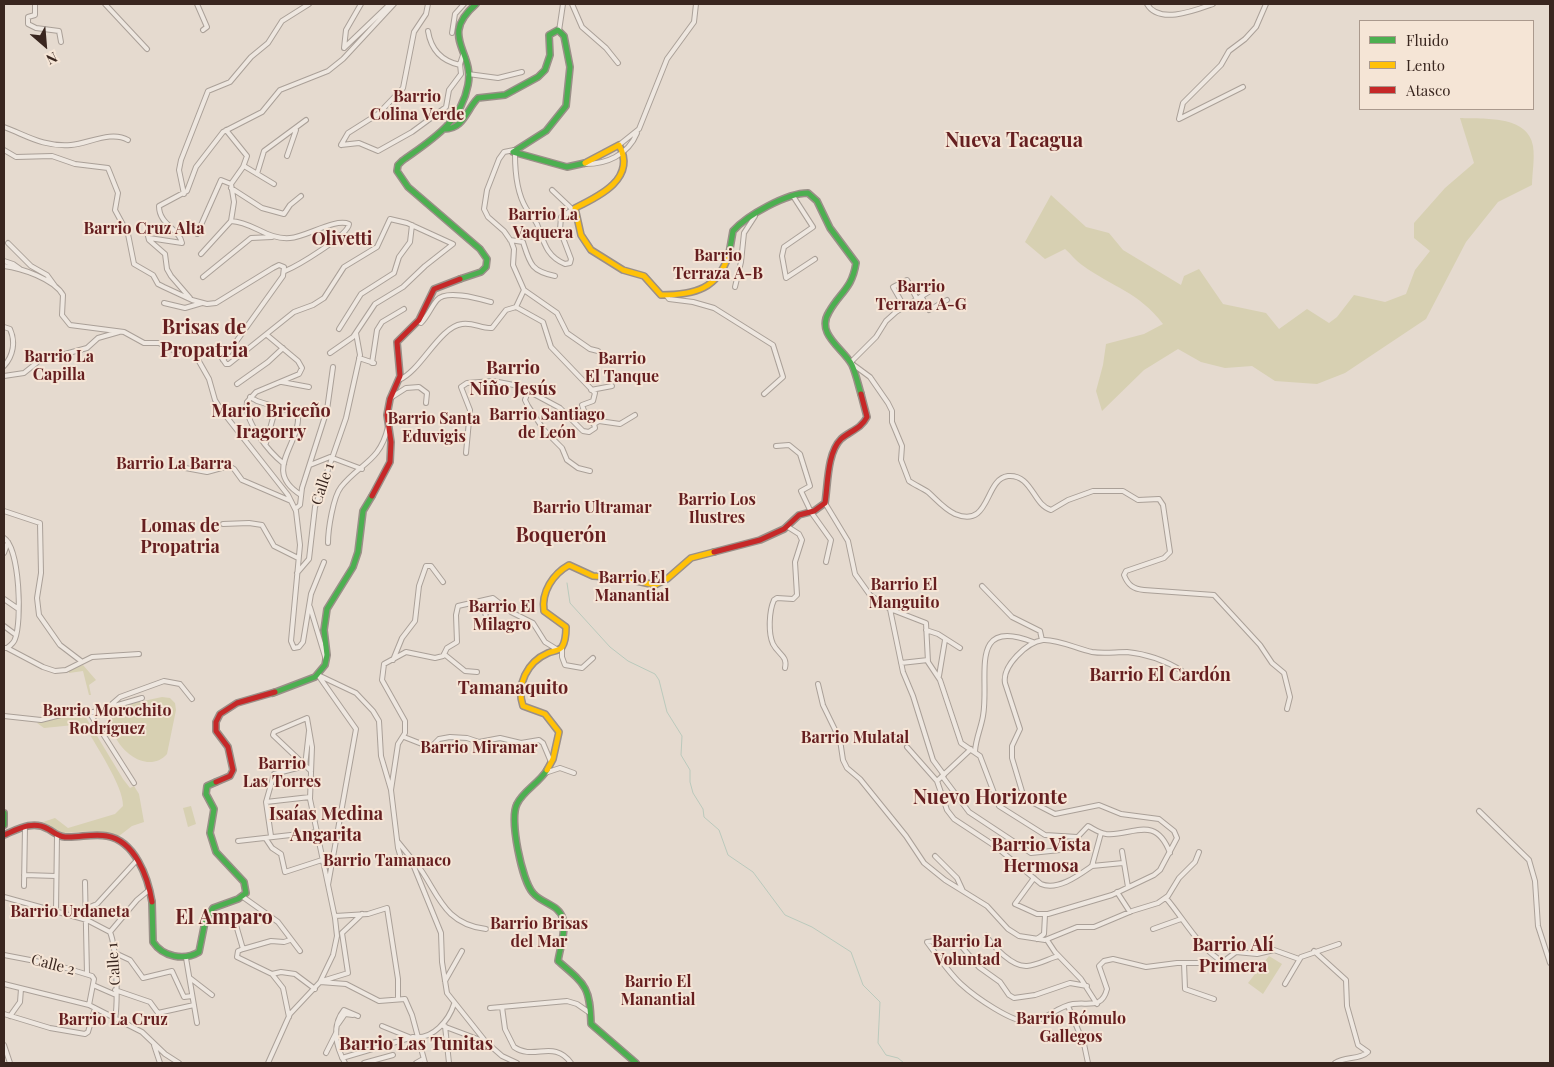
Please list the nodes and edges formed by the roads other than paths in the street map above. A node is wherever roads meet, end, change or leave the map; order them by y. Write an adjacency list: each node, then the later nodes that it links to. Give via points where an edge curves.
1 (35, 4): 21 (street, via 35,15 28,17 28,24 59,31)
2 (197, 4): 17 (street, via 206,22)
3 (309, 4): 47 (street, via 282,21 268,43 230,82 208,91 182,155 180,170)
4 (362, 4): 5 (street, via 346,30 344,48)
5 (390, 4)
6 (394, 4): 34 (street, via 328,71 280,90 262,112)
7 (428, 4): 25 (street, via 426,14 414,32 403,88 378,114 348,133 341,145 359,143 378,151 412,132 446,107 449,90 461,74)
8 (464, 4): 20 (street, via 455,14)
9 (476, 4): 23 (street, via 462,16 459,24)
10 (563, 4): 19 (street)
11 (572, 4): 24 (street, via 582,27)
12 (696, 4): 33 (street, via 692,25 664,65)
13 (1147, 4): 14 (street, via 1152,10 1174,15)
14 (1213, 4)
15 (1266, 4): 28 (street, via 1256,27 1228,51 1222,66 1183,103 1179,119)
16 (107, 5): 22 (street)
17 (203, 30)
18 (428, 31): 25 (street, via 430,44 436,53)
19 (559, 31): 32 (street, via 554,30 549,35 550,56 545,70 538,77 505,95 478,98 461,123); 38 (street, via 565,40 570,67 566,106 546,131)
20 (452, 33)
21 (61, 42)
22 (146, 49)
23 (463, 55): 25 (street); 27 (street)
24 (618, 63)
25 (460, 65)
26 (522, 72): 27 (street, via 498,78)
27 (468, 74): 32 (street, via 467,88 456,116)
28 (1243, 87)
29 (306, 120): 31 (street)
30 (4, 127): 35 (street, via 41,143 69,145 113,137)
31 (297, 128): 40 (street); 43 (street, via 264,151)
32 (444, 129): 82 (street, via 402,161 398,165 398,174 408,187 480,249 487,264 476,276 437,287)
33 (638, 129): 36 (street); 39 (street)
34 (226, 130): 42 (street, via 246,154); 47 (street, via 200,162)
35 (128, 140)
36 (619, 145): 39 (street); 41 (street)
37 (4, 150): 74 (street, via 16,157 52,156 75,164 108,168 118,193 115,210 128,234 134,264 153,275 160,286)
38 (515, 152): 41 (street, via 567,167); 50 (street, via 524,206 534,219 548,252 567,265 571,259 560,227 562,214); 58 (street, via 504,152 499,158 483,206 488,218)
39 (624, 153): 41 (street, via 597,164); 50 (street, via 622,174 616,182 606,192)
40 (287, 156)
41 (582, 164)
42 (244, 166): 43 (street); 45 (street)
43 (257, 174): 44 (street)
44 (274, 184)
45 (231, 186): 48 (street, via 262,208 284,214); 52 (street, via 234,202); 55 (street, via 221,180)
46 (552, 190): 50 (street)
47 (184, 194): 57 (street, via 161,204 159,209 162,219 182,243)
48 (301, 196)
49 (793, 196): 51 (street); 61 (street, via 813,227 784,247 782,256 786,278); 94 (street, via 805,193 814,196 834,235 856,263 854,277 846,292 825,320 825,328 833,344)
50 (574, 208): 72 (street, via 580,236 591,250 623,270 644,276 658,294)
51 (755, 216): 70 (street, via 744,233); 72 (street, via 731,234 728,260 712,284 701,291)
52 (231, 221): 56 (street, via 244,221); 60 (street)
53 (412, 225): 84 (street, via 410,242 399,257 394,273 361,294); 86 (street, via 453,244 404,287 376,304); 87 (street, via 390,219 375,250 344,267 321,300 294,312)
54 (147, 232): 57 (street)
55 (197, 234)
56 (274, 236): 65 (street, via 292,238 333,225 346,223 350,226 334,242); 67 (street, via 251,238)
57 (149, 238): 74 (street, via 165,254 169,272)
58 (510, 240): 66 (street, via 523,242 528,259 538,272); 71 (street, via 514,249 513,265)
59 (8, 243): 69 (street, via 31,266 48,275)
60 (200, 254)
61 (815, 259)
62 (4, 261): 64 (street)
63 (4, 266): 64 (street)
64 (22, 271): 69 (street)
65 (285, 271): 78 (street, via 276,266 216,303); 93 (street)
66 (555, 276)
67 (203, 277)
68 (940, 285): 73 (street)
69 (55, 286): 85 (street, via 63,295 62,315 67,323)
70 (735, 287)
71 (524, 290): 80 (street); 90 (street, via 557,313 567,333)
72 (666, 296): 105 (street, via 714,308 773,346 784,377)
73 (919, 297): 75 (street, via 929,310); 79 (street); 79 (street, via 907,280 893,287)
74 (192, 300): 78 (street)
75 (947, 300)
76 (492, 302): 82 (street, via 472,296 442,296 424,320)
77 (164, 303): 78 (street, via 185,308)
78 (202, 303)
79 (904, 306): 94 (street, via 886,321 876,337)
80 (516, 307): 98 (street, via 506,310 492,328 470,323 454,326 408,375); 104 (street, via 543,322 551,348)
81 (404, 309): 92 (street, via 382,322 377,330 373,363)
82 (418, 321): 98 (street, via 397,342)
83 (4, 326): 95 (street, via 10,329 13,339 11,357)
84 (339, 329)
85 (121, 331): 97 (street, via 98,338 87,348 39,361 24,373); 123 (street, via 144,343 159,343 173,350 192,349 222,411)
86 (356, 333): 91 (street); 92 (street, Calle 1)
87 (268, 335): 89 (street); 93 (street, via 229,364)
88 (215, 348): 93 (street)
89 (283, 348): 99 (street, via 302,370); 100 (street)
90 (598, 352)
91 (330, 353)
92 (359, 358): 116 (street, Calle 1, via 346,418)
93 (223, 360)
94 (851, 363): 124 (street, via 867,417 860,428 834,446); 172 (street, via 870,377 892,411 908,481 927,491 953,513 965,517 978,512 1006,476 1025,482 1043,506 1051,510 1093,491 1123,491 1138,500 1159,499 1163,504 1170,552 1164,558 1126,571 1126,581 1136,589 1214,595 1284,673 1290,697)
95 (4, 366)
96 (332, 367): 118 (street, via 329,404)
97 (4, 376)
98 (399, 380): 107 (street)
99 (280, 382): 102 (street); 106 (street)
100 (237, 384)
101 (612, 386): 104 (street)
102 (309, 387)
103 (528, 390): 111 (street, via 560,408 583,431 592,431); 115 (street, via 493,381 462,386 470,410); 121 (street, via 526,402 544,430 562,448 567,460)
104 (590, 390): 111 (street, via 595,393 595,398 582,405 587,419)
105 (764, 394)
106 (250, 397): 109 (street); 113 (street, via 247,406 249,417)
107 (390, 399): 108 (street, via 406,388 416,386 427,392); 112 (street)
108 (426, 403)
109 (276, 407): 113 (street); 117 (street, via 298,414)
110 (635, 415): 111 (street, via 620,424 599,421)
111 (594, 424)
112 (388, 428): 120 (street, via 377,452); 161 (street, via 390,462 365,507 353,567 346,582 328,604 325,614)
113 (266, 443): 117 (street)
114 (776, 446): 127 (street, via 789,445 800,454 810,486 801,491)
115 (466, 453)
116 (331, 458): 118 (street); 120 (street); 137 (street, Calle 1, via 315,507 309,559)
117 (284, 464): 122 (street, via 286,482)
118 (310, 465): 122 (street)
119 (180, 467): 123 (street, via 207,472 229,466 242,480)
120 (362, 469): 132 (street, via 339,491 328,527)
121 (590, 471)
122 (301, 495): 125 (street, via 300,505)
123 (291, 501): 125 (street)
124 (825, 503): 127 (street); 144 (street, via 848,541 853,569 859,580 877,601)
125 (295, 509): 134 (street, via 299,529)
126 (4, 511): 160 (street, via 40,523 40,615 60,645)
127 (811, 512): 129 (street, via 799,515); 136 (street, via 831,540)
128 (223, 524): 134 (street, via 262,525 274,546)
129 (788, 527): 153 (street, via 760,540 691,558 668,579 655,585 593,576 566,566 554,578 543,606 546,613 566,627); 163 (street, via 802,540 795,562 797,595 792,599 774,600 770,619 772,641 785,658)
130 (4, 538): 131 (street)
131 (8, 542): 133 (street); 143 (street, via 17,574)
132 (328, 543)
133 (4, 554)
134 (298, 558): 137 (street)
135 (324, 562): 142 (street)
136 (826, 562)
137 (296, 573): 142 (street, via 291,641 294,648 303,642)
138 (443, 582): 158 (street, via 431,566 426,566 419,586 413,625 402,638)
139 (982, 586): 150 (street, via 1012,617 1040,630)
140 (4, 599): 143 (street)
141 (494, 599): 146 (street, via 485,612); 153 (street, via 533,623 546,642); 156 (street, via 458,606 457,642)
142 (309, 605): 161 (street)
143 (18, 608): 148 (street)
144 (890, 609): 147 (street, via 923,620); 162 (street)
145 (4, 626): 148 (street)
146 (488, 627)
147 (926, 630): 149 (street); 159 (street)
148 (16, 635): 152 (street, via 13,644)
149 (945, 640): 154 (street); 167 (street)
150 (1042, 640): 151 (street); 164 (street, via 1098,653 1148,655)
151 (1033, 642): 178 (street, via 1014,636 989,642 984,665 983,716); 205 (street, via 1005,676 1020,729 1012,746 1012,758 1024,798 1055,814 1095,805 1121,814 1159,819 1177,836)
152 (5, 648): 160 (street, via 55,671)
153 (560, 648): 157 (street, via 565,665 582,668); 179 (street, via 529,668 523,678 520,699 523,706 545,714 558,728 559,736)
154 (960, 648)
155 (140, 654): 160 (street, via 92,657)
156 (444, 654): 158 (street, via 435,658 406,652); 165 (street, via 465,671)
157 (593, 658)
158 (393, 660): 176 (street, via 384,664 382,676 405,721)
159 (928, 660): 162 (street); 167 (street)
160 (82, 661)
161 (327, 661): 166 (street)
162 (901, 663): 184 (street, via 933,760)
163 (785, 668)
164 (1182, 671)
165 (477, 672)
166 (318, 675): 187 (street, via 352,690 376,715 383,767); 219 (street, via 356,729); 224 (street, via 273,693 232,704 225,709 216,729 228,749 233,772 209,784 206,790 214,808 210,833 216,852 245,884)
167 (938, 676): 178 (street, via 961,743)
168 (818, 684): 221 (street, via 846,765 924,863)
169 (142, 698): 171 (street)
170 (192, 699): 171 (street, via 180,684 164,681 129,693)
171 (111, 706): 173 (street)
172 (1287, 709)
173 (88, 713): 174 (street, via 80,710 41,720); 186 (street)
174 (4, 716)
175 (310, 728): 180 (street); 180 (street, via 307,718 274,732); 181 (street)
176 (404, 737): 179 (street, via 427,746 450,737 479,742 500,738 521,743 539,740); 187 (street, via 398,744)
177 (907, 746): 185 (street)
178 (973, 750): 184 (street); 199 (street, via 980,756 988,782 1002,809 1045,835)
179 (551, 762): 182 (street)
180 (305, 766): 181 (street); 189 (street, via 274,774)
181 (311, 771): 188 (street)
182 (545, 773): 183 (street, via 558,768); 282 (street, via 517,802 513,832 531,891 562,914 564,929 558,961 584,986 591,1000)
183 (574, 773)
184 (943, 775): 185 (street); 199 (street, via 969,812 1029,852 1056,851)
185 (937, 781): 215 (street, via 950,816)
186 (134, 783)
187 (390, 790): 201 (street)
188 (310, 797): 189 (street); 194 (street)
189 (266, 802): 198 (street)
190 (1479, 811): 256 (street, via 1529,860 1535,881 1538,926)
191 (4, 813): 192 (street)
192 (4, 825)
193 (25, 827): 196 (street); 197 (street, via 40,826); 213 (street)
194 (317, 832): 198 (street); 209 (street)
195 (1101, 833): 199 (street, via 1088,826); 205 (street, via 1116,834 1143,828 1160,837); 212 (street)
196 (4, 835)
197 (57, 835): 208 (street, via 110,836 123,842); 214 (street)
198 (271, 836): 200 (street)
199 (1077, 837)
200 (266, 839): 202 (street); 209 (street, via 281,854 285,872)
201 (397, 840): 207 (street); 211 (street)
202 (238, 841)
203 (1122, 851): 210 (street)
204 (1199, 852): 225 (street)
205 (1170, 853): 218 (street, via 1158,872)
206 (935, 856): 221 (street, via 957,878)
207 (410, 857): 235 (street, via 443,906 469,926); 260 (street, via 441,934)
208 (136, 860): 220 (street); 226 (street, via 97,904)
209 (322, 860): 219 (street)
210 (1123, 863): 212 (street); 218 (street)
211 (403, 865)
212 (1092, 866): 215 (street, via 1057,885 1044,885)
213 (24, 875): 214 (street); 217 (street)
214 (56, 876): 227 (street)
215 (1034, 878): 230 (street, via 1015,904)
216 (85, 882): 226 (street)
217 (24, 886)
218 (1128, 887): 222 (street)
219 (327, 888): 231 (street)
220 (149, 890): 237 (street); 252 (street, via 153,911 151,934 155,945 162,952)
221 (963, 891): 242 (street, via 987,906 1011,932)
222 (1117, 892): 228 (street); 230 (street)
223 (4, 897): 227 (street, Calle 1)
224 (243, 897): 241 (street, via 278,922); 252 (street, via 223,901 212,909 204,926 199,952)
225 (1166, 898): 228 (street); 232 (street)
226 (85, 909): 233 (street)
227 (56, 911): 233 (street, Calle 1)
228 (1130, 912): 243 (street, via 1094,927 1074,928)
229 (362, 914): 231 (street); 238 (street); 272 (street, via 387,908)
230 (1044, 915): 242 (street, via 1044,934)
231 (334, 916): 239 (street)
232 (1181, 919): 236 (street); 254 (street)
233 (87, 920): 237 (street, Calle 1); 257 (street)
234 (236, 924): 245 (street)
235 (486, 929)
236 (1153, 929)
237 (110, 932): 249 (street, Calle 1)
238 (342, 933): 239 (street); 261 (street, via 348,973)
239 (336, 936): 261 (street, via 333,955)
240 (986, 936): 251 (street, via 1000,951 1022,965 1033,965)
241 (290, 940): 245 (street, via 271,941); 246 (street)
242 (1034, 940): 243 (street)
243 (1047, 940): 251 (street)
244 (1339, 944): 248 (street)
245 (243, 949): 258 (street, via 237,953 238,958)
246 (300, 951)
247 (462, 951): 260 (street)
248 (1314, 951): 253 (street); 312 (street, via 1346,980 1347,1006 1358,1045 1368,1052 1362,1056 1345,1057)
249 (115, 952): 268 (street, Calle 1); 271 (street, via 130,960 143,978 172,971 184,996)
250 (4, 955): 257 (street, Calle 2)
251 (1058, 956): 265 (street)
252 (186, 958): 259 (street)
253 (1299, 959): 254 (street, via 1274,950 1257,954 1236,952); 263 (street)
254 (1223, 962): 255 (street)
255 (1184, 963): 273 (street, via 1185,989); 276 (street, via 1146,967 1117,959 1104,961 1098,969 1107,989)
256 (1550, 963)
257 (87, 974): 264 (street, Calle 2, via 94,977)
258 (272, 974): 267 (street, via 295,974); 285 (street, via 284,988)
259 (189, 978): 270 (street); 271 (street)
260 (444, 981): 275 (street)
261 (320, 982): 267 (street); 272 (street, via 346,984 379,1001)
262 (4, 984): 266 (street)
263 (1285, 984)
264 (93, 985): 269 (street, Calle 2); 277 (street, Calle 2)
265 (1087, 986): 276 (street); 278 (street, via 1070,983 1035,995 1014,998 957,942 951,939 927,942 960,983 1011,1017 1033,1021)
266 (21, 989): 277 (street); 284 (street, via 20,1002)
267 (315, 989): 285 (street)
268 (115, 990): 269 (street, Calle 1); 274 (street, via 150,1002 158,1013)
269 (116, 995): 286 (street, Calle 1)
270 (212, 995)
271 (192, 996): 274 (street)
272 (398, 999): 292 (street, via 405,1000 409,1006)
273 (1214, 999)
274 (194, 1004): 287 (street)
275 (454, 1004): 289 (street); 293 (street)
276 (1097, 1004): 278 (street)
277 (89, 1005): 280 (street)
278 (1068, 1006): 311 (street, via 1084,1044)
279 (502, 1007): 281 (street); 282 (street, via 568,1001); 309 (street, via 505,1030 514,1047 524,1051 554,1050)
280 (95, 1008): 284 (street, via 85,1034); 286 (street)
281 (490, 1008)
282 (590, 1013): 310 (street, via 592,1026)
283 (4, 1014): 284 (street)
284 (10, 1016)
285 (289, 1017): 303 (street)
286 (115, 1020): 294 (street, via 142,1032)
287 (197, 1023)
288 (382, 1026): 291 (street)
289 (444, 1026): 292 (street); 293 (street); 307 (street)
290 (336, 1030): 290 (street, via 344,1010 358,1016 345,1014); 296 (street); 298 (street)
291 (410, 1038): 292 (street); 298 (street)
292 (418, 1038): 299 (street)
293 (486, 1042): 308 (street, via 502,1056)
294 (153, 1043): 301 (street); 302 (street)
295 (4, 1046): 300 (street)
296 (326, 1052)
297 (394, 1056): 305 (street)
298 (342, 1058): 304 (street)
299 (424, 1061): 306 (street)
300 (10, 1063)
301 (160, 1063)
302 (179, 1063)
303 (268, 1063)
304 (345, 1063)
305 (364, 1063)
306 (416, 1063)
307 (449, 1063)
308 (517, 1063)
309 (571, 1063)
310 (636, 1063)
311 (1088, 1063)
312 (1335, 1063)

